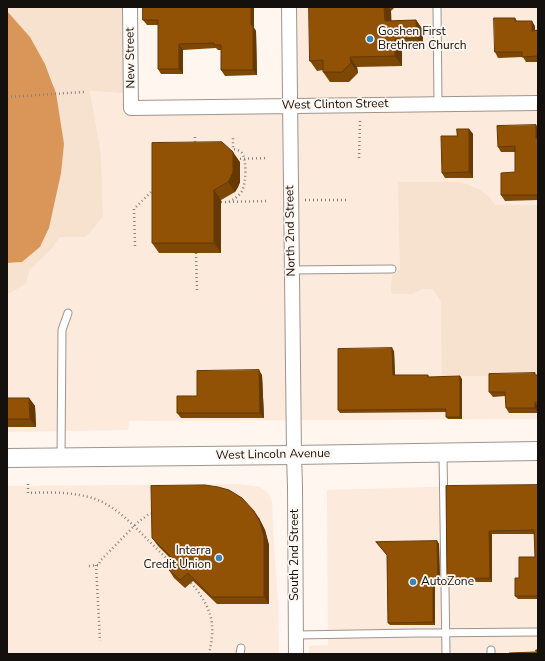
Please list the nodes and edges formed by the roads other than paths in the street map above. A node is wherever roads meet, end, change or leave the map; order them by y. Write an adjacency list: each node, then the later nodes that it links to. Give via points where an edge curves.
1 (130, 7): 7 (street, New Street)
2 (288, 7): 6 (street, North 2nd Street)
3 (437, 7): 5 (lane)
4 (538, 103): 5 (street, West Clinton Street)
5 (438, 104): 6 (street, West Clinton Street)
6 (289, 106): 7 (street, West Clinton Street); 9 (street, North 2nd Street)
7 (131, 108)
8 (392, 268): 9 (lane)
9 (291, 270): 13 (street, North 2nd Street)
10 (68, 313): 14 (lane, via 62,330)
11 (538, 451): 12 (street, West Lincoln Avenue)
12 (443, 453): 13 (street, West Lincoln Avenue); 17 (lane)
13 (294, 455): 14 (street, West Lincoln Avenue); 18 (street, South 2nd Street)
14 (61, 457): 15 (street, West Lincoln Avenue)
15 (7, 458)
16 (538, 632): 17 (lane)
17 (445, 633): 18 (lane); 20 (lane)
18 (296, 635): 19 (street, South 2nd Street)
19 (296, 654)
20 (446, 654)

